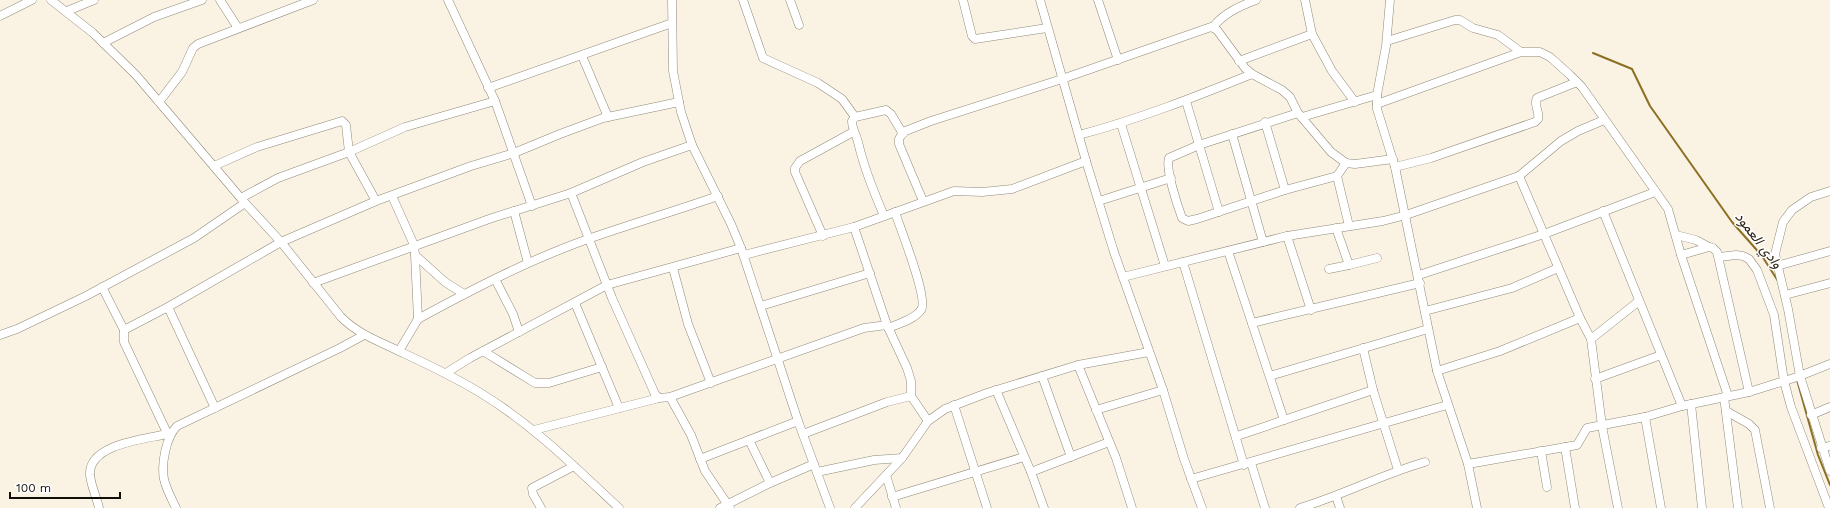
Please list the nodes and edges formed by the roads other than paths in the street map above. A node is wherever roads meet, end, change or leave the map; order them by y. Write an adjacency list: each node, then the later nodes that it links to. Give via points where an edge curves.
1 (32, 0): 18 (street)
2 (52, 0): 17 (street)
3 (94, 0): 17 (street)
4 (202, 0): 26 (street, via 154,17)
5 (220, 0): 22 (street)
6 (312, 0): 22 (street)
7 (448, 0): 34 (street)
8 (672, 0): 19 (street)
9 (743, 0): 44 (street, via 763,58 818,83 842,99)
10 (790, 0): 20 (street)
11 (963, 0): 23 (street, via 975,39)
12 (1040, 0): 23 (street)
13 (1098, 0): 29 (street)
14 (1256, 0): 21 (street, via 1221,18)
15 (1305, 0): 24 (street)
16 (1390, 0): 25 (street)
17 (68, 11): 26 (street)
18 (0, 16)
19 (672, 23): 28 (street); 39 (street, via 673,71)
20 (799, 25)
21 (1213, 27): 29 (street); 30 (street)
22 (238, 28): 38 (street, via 205,40 193,48 182,72)
23 (1047, 28): 32 (street)
24 (1312, 34): 30 (street); 40 (street, via 1332,71)
25 (1386, 41): 27 (street, via 1460,20 1473,28 1498,35); 35 (street)
26 (103, 43): 38 (street, via 120,57)
27 (1521, 52): 33 (street, via 1540,52 1550,57); 41 (street)
28 (582, 56): 34 (street); 43 (street)
29 (1118, 60): 32 (street)
30 (1239, 61): 31 (street)
31 (1252, 74): 37 (street); 42 (street, via 1282,90 1290,97)
32 (1062, 80): 49 (street, via 931,121); 51 (street)
33 (1576, 82): 45 (street); 57 (street, via 1537,98 1535,104 1539,114 1535,122 1431,158)
34 (488, 88): 36 (street)
35 (1378, 95): 40 (street); 41 (street)
36 (495, 101): 54 (street, via 419,122); 55 (street)
37 (1186, 101): 47 (street); 53 (street)
38 (159, 102): 59 (street)
39 (679, 102): 43 (street); 52 (street)
40 (1355, 102): 42 (street)
41 (1377, 104): 57 (street)
42 (1300, 115): 46 (street); 58 (street, via 1331,152)
43 (608, 117): 55 (street)
44 (855, 117): 48 (street, via 852,123); 49 (street, via 886,110)
45 (1604, 120): 61 (street, via 1561,141); 66 (street)
46 (1265, 122): 50 (street); 64 (street)
47 (1121, 124): 51 (street); 63 (street)
48 (853, 132): 80 (street, via 863,165); 87 (street, via 800,161 795,168)
49 (903, 134): 73 (street, via 898,144)
50 (1232, 134): 53 (street); 70 (street)
51 (1079, 135): 56 (street)
52 (692, 145): 67 (street, via 643,162); 69 (street)
53 (1199, 145): 62 (street, via 1169,158); 79 (street)
54 (349, 152): 59 (street, via 346,125 340,121 257,147); 71 (street, via 278,178); 72 (street)
55 (514, 154): 68 (street, via 449,174); 75 (street)
56 (1086, 161): 73 (street, via 1012,189 954,191); 74 (street)
57 (1394, 163): 58 (street); 81 (street)
58 (1346, 164): 60 (street)
59 (214, 166): 71 (street)
60 (1337, 176): 64 (street); 82 (street)
61 (1519, 176): 81 (street); 85 (street)
62 (1171, 178): 63 (street); 79 (street, via 1182,218 1188,221)
63 (1140, 188): 74 (street); 104 (street)
64 (1286, 190): 70 (street)
65 (1830, 191): 105 (street, via 1811,197 1792,210 1783,222 1776,243)
66 (1656, 192): 77 (street); 86 (street, via 1668,210)
67 (571, 194): 75 (street); 89 (street)
68 (392, 196): 72 (street); 92 (street)
69 (718, 196): 89 (street); 96 (street)
70 (1252, 200): 79 (street); 91 (street)
71 (243, 201): 90 (street); 116 (street, via 194,238)
72 (376, 201): 90 (street)
73 (923, 201): 78 (street)
74 (1099, 201): 110 (street)
75 (532, 206): 76 (street)
76 (514, 211): 92 (street); 102 (street)
77 (1603, 211): 85 (street); 119 (street)
78 (895, 212): 80 (street); 128 (street, via 922,290 923,306 916,315)
79 (1219, 212)
80 (884, 216): 83 (street)
81 (1406, 216): 82 (street); 112 (street)
82 (1349, 226): 84 (street)
83 (854, 227): 87 (street); 109 (street)
84 (1336, 228): 88 (street); 103 (street)
85 (1544, 234): 107 (street); 112 (street)
86 (1676, 235): 93 (street, via 1696,240); 98 (street)
87 (823, 236): 96 (street)
88 (1286, 236): 91 (street); 123 (street)
89 (588, 239): 102 (street); 115 (street)
90 (281, 242): 113 (street); 122 (street)
91 (1263, 242): 94 (street)
92 (414, 245): 97 (street); 113 (street)
93 (1709, 247): 98 (street); 99 (street, via 1715,249)
94 (1228, 251): 101 (street); 127 (street)
95 (1830, 251): 105 (street)
96 (742, 252): 106 (street); 121 (street)
97 (415, 255): 117 (street, via 445,282); 126 (street)
98 (1681, 255): 157 (street)
99 (1720, 257): 150 (street, via 1743,256 1749,259 1757,270 1774,315); 155 (street)
100 (1376, 258): 103 (street)
101 (1183, 262): 104 (street); 179 (street)
102 (528, 263): 111 (street)
103 (1349, 264): 108 (street)
104 (1165, 266): 110 (street)
105 (1777, 266): 118 (street)
106 (673, 268): 115 (street); 151 (street, via 690,331)
107 (1558, 268): 124 (street, via 1512,288); 125 (street)
108 (1328, 269)
109 (870, 273): 121 (street); 128 (street)
110 (1123, 277): 138 (street)
111 (495, 279): 117 (street); 131 (street)
112 (1419, 279): 123 (street); 124 (street)
113 (313, 283): 133 (street, via 341,317)
114 (1830, 283): 118 (street)
115 (607, 285): 120 (street); 159 (street)
116 (102, 287): 130 (street); 132 (street)
117 (464, 294): 126 (street)
118 (1785, 295): 148 (street)
119 (1639, 301): 134 (street); 139 (street)
120 (575, 303): 131 (street); 143 (street)
121 (761, 306): 140 (street)
122 (168, 307): 130 (street); 165 (street)
123 (1311, 310): 127 (street)
124 (1425, 311): 129 (street)
125 (1580, 318): 134 (street); 144 (street, via 1500,351)
126 (418, 319): 136 (street)
127 (1252, 323): 147 (street)
128 (888, 326): 140 (street, via 864,328); 156 (street, via 907,368)
129 (1428, 329): 135 (street); 144 (street)
130 (124, 330): 178 (street, via 124,342)
131 (519, 332): 137 (street)
132 (0, 335)
133 (364, 335): 136 (street); 165 (street)
134 (1591, 339): 149 (street)
135 (1363, 348): 147 (street); 154 (street)
136 (399, 351): 145 (street)
137 (483, 351): 143 (street, via 537,384 549,383); 145 (street)
138 (1149, 352): 142 (street); 153 (street)
139 (1661, 356): 149 (street); 163 (street)
140 (778, 360): 151 (street); 172 (street)
141 (1830, 364): 148 (street)
142 (1078, 365): 146 (street); 167 (street)
143 (602, 367): 166 (street)
144 (1437, 371): 162 (street)
145 (446, 373): 176 (street)
146 (1042, 376): 152 (street); 186 (street)
147 (1270, 376): 171 (street)
148 (1798, 376): 150 (street); 169 (street)
149 (1595, 379): 175 (street)
150 (1784, 381): 155 (street); 228 (street, via 1791,407)
151 (711, 383): 158 (street)
152 (996, 390): 161 (street); 187 (street)
153 (1163, 390): 167 (street); 200 (street)
154 (1373, 390): 171 (street); 174 (street)
155 (1749, 392): 157 (street)
156 (912, 396): 173 (street); 177 (street, via 887,402)
157 (1726, 396): 160 (street); 168 (street)
158 (670, 397): 159 (street); 189 (street, via 691,435)
159 (659, 398): 166 (street)
160 (1691, 404): 163 (street); 225 (street)
161 (954, 405): 173 (street); 196 (street)
162 (1447, 405): 174 (street); 192 (street)
163 (1682, 406): 170 (street)
164 (1830, 407): 169 (street)
165 (215, 408): 178 (street, via 181,423)
166 (619, 408): 176 (street)
167 (1096, 410): 181 (street)
168 (1726, 411): 226 (street); 227 (street, via 1755,430)
169 (1811, 415): 184 (street)
170 (1645, 417): 175 (street); 224 (street)
171 (1284, 420): 179 (street)
172 (798, 421): 177 (street); 180 (street)
173 (928, 421): 188 (street)
174 (1383, 423): 191 (street); 195 (street)
175 (1602, 426): 183 (street, via 1587,428 1578,444); 223 (street)
176 (534, 430): 193 (street)
177 (803, 434): 194 (street)
178 (168, 435): 206 (street, via 119,445 96,458 92,463 90,476); 207 (street, via 164,478)
179 (1236, 436): 191 (street)
180 (749, 440): 189 (street); 201 (street)
181 (1109, 442): 186 (street); 216 (street)
182 (1830, 446): 184 (street)
183 (1565, 447): 185 (street); 222 (street)
184 (1821, 448): 197 (street)
185 (1541, 451): 192 (street); 202 (street)
186 (1071, 456): 198 (street)
187 (1024, 457): 196 (street); 198 (street)
188 (902, 458): 194 (street); 199 (street)
189 (700, 459): 205 (street, via 705,471)
190 (1426, 462): 195 (street)
191 (1247, 464): 200 (street); 218 (street)
192 (1468, 464): 221 (street)
193 (574, 466): 208 (street, via 532,488); 209 (street)
194 (816, 468): 201 (street); 211 (street)
195 (1398, 470): 204 (street)
196 (976, 471): 203 (street); 214 (street)
197 (1830, 471)
198 (1031, 472): 215 (street)
199 (886, 475): 203 (street); 212 (street)
200 (1191, 479): 217 (street)
201 (770, 483): 205 (street)
202 (1548, 487)
203 (892, 496): 213 (street)
204 (1336, 496): 219 (street); 220 (street)
205 (729, 506): 210 (street)
206 (99, 508)
207 (176, 508)
208 (541, 508)
209 (619, 508)
210 (720, 508)
211 (830, 508)
212 (855, 508)
213 (896, 508)
214 (988, 508)
215 (1044, 508)
216 (1132, 508)
217 (1202, 508)
218 (1265, 508)
219 (1300, 508)
220 (1340, 508)
221 (1477, 508)
222 (1575, 508)
223 (1618, 508)
224 (1661, 508)
225 (1702, 508)
226 (1738, 508)
227 (1770, 508)
228 (1829, 508)

